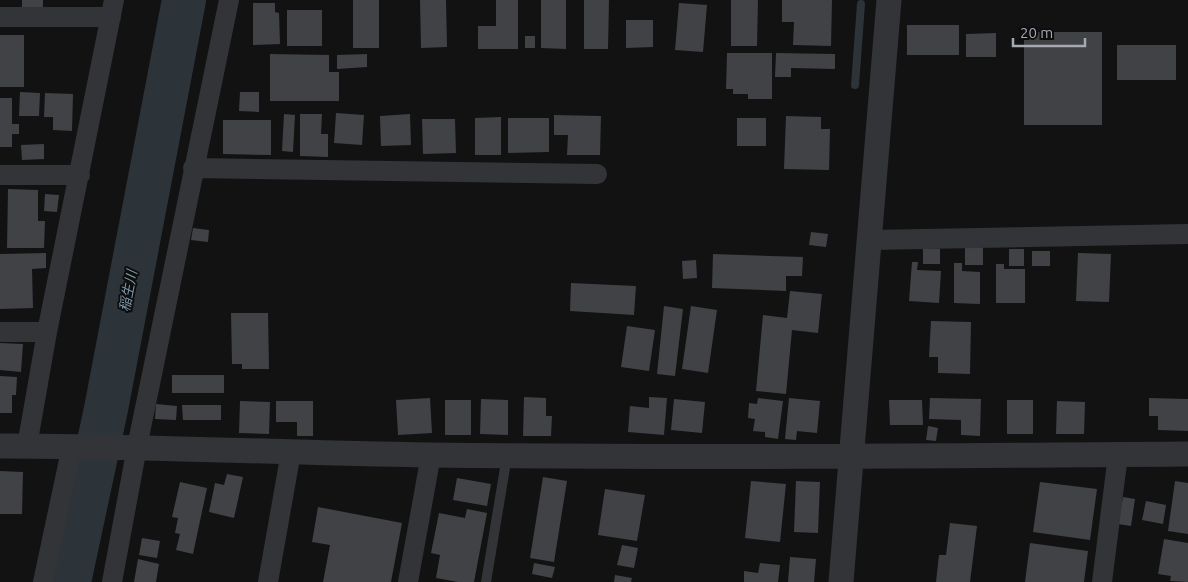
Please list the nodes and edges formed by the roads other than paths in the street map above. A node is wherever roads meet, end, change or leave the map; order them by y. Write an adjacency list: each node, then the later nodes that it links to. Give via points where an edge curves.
1 (229, 0): 5 (street)
2 (889, 0): 10 (street)
3 (113, 9): 4 (street); 8 (street)
4 (0, 17)
5 (193, 168): 6 (street); 16 (street)
6 (597, 174)
7 (0, 175): 8 (street)
8 (80, 175): 12 (street)
9 (1188, 234): 10 (street)
10 (870, 240): 22 (street)
11 (0, 332): 12 (street)
12 (47, 332): 14 (street)
13 (0, 446): 14 (street)
14 (27, 446): 15 (street)
15 (76, 446): 16 (street); 23 (street)
16 (129, 447): 17 (street); 24 (street)
17 (290, 452): 19 (street); 25 (street)
18 (1188, 454): 21 (street)
19 (431, 455): 20 (street); 26 (street)
20 (507, 455): 22 (street); 27 (lane)
21 (1118, 455): 22 (street); 29 (street)
22 (852, 457): 28 (street)
23 (42, 582)
24 (112, 582)
25 (268, 582)
26 (408, 582)
27 (486, 582)
28 (841, 582)
29 (1102, 582)

